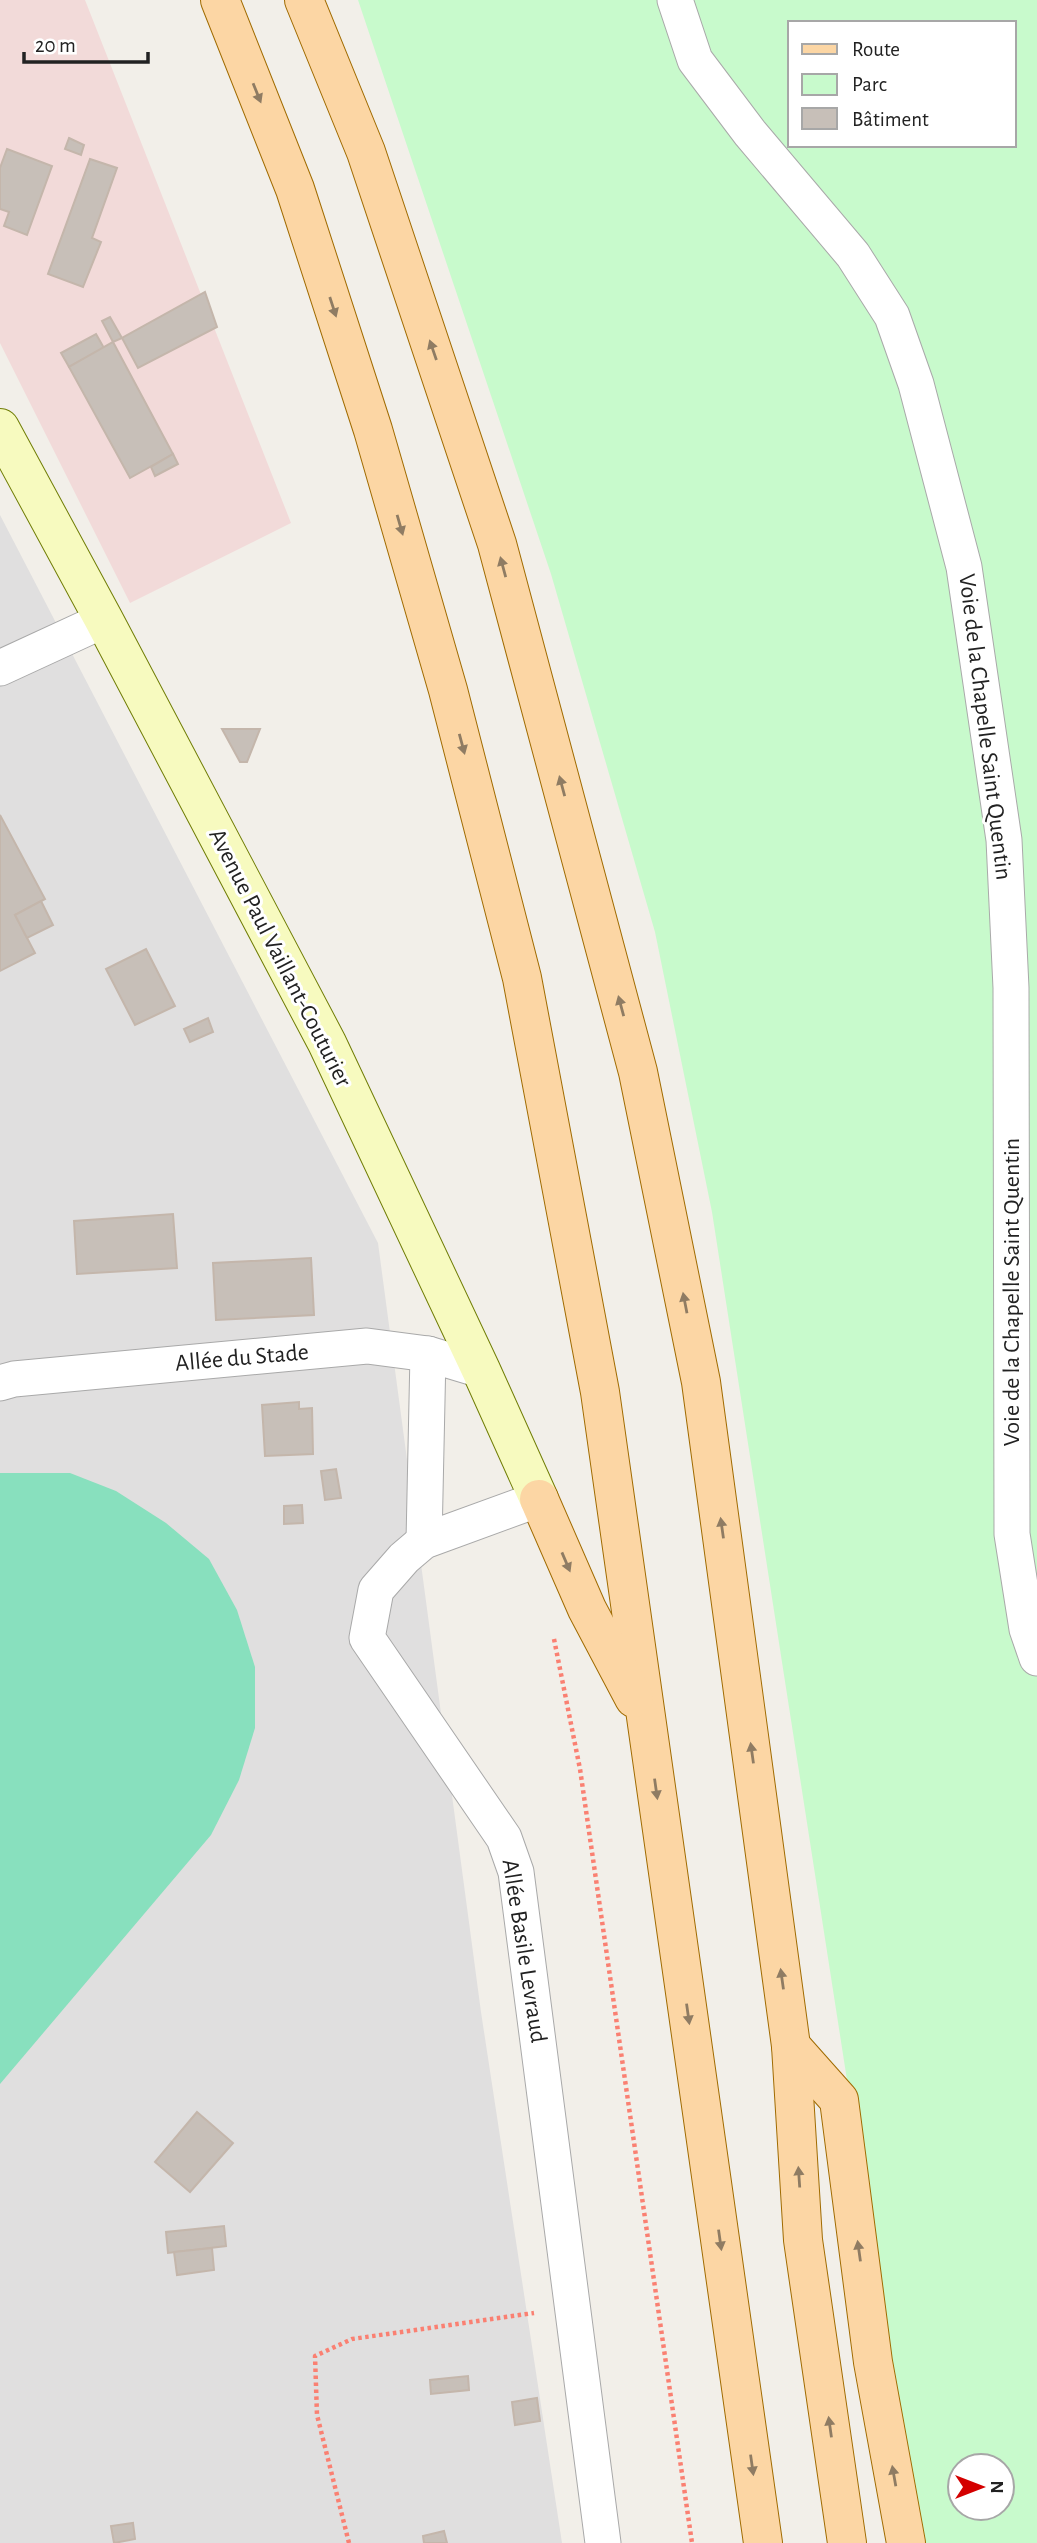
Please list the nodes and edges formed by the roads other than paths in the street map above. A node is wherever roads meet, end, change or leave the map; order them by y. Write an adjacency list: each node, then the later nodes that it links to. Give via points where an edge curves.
1 (304, 0): 14 (main road, one-way to 1, via 701,1382 638,1072 497,544 366,152)
2 (675, 0): 12 (street, Voie de la Chapelle Saint Quentin, via 695,60 853,255 892,316 916,384 964,567 1004,840 1011,988 1012,1534 1027,1629)
3 (221, 2): 13 (main road, one-way to 13, via 295,189 373,430 448,690 522,978 600,1392)
4 (0, 428): 5 (street, Avenue Paul Vaillant-Couturier)
5 (104, 620): 6 (street); 8 (street, Avenue Paul Vaillant-Couturier, via 327,1043)
6 (0, 668)
7 (428, 1354): 8 (street, Allée du Stade); 9 (street, Allée du Stade, via 367,1346); 11 (street)
8 (481, 1370): 10 (street, Avenue Paul Vaillant-Couturier)
9 (0, 1383)
10 (539, 1499): 11 (street, Allée Basile Levraud); 13 (main road, one-way to 13, via 586,1609)
11 (424, 1541): 15 (street, Allée Basile Levraud, via 376,1590 368,1637 504,1838 516,1872)
12 (1037, 1658)
13 (646, 1721): 16 (main road, one-way to 16)
14 (791, 2046): 17 (main road, one-way to 14, via 803,2240); 18 (main road, one-way to 14, via 873,2362 839,2100)
15 (603, 2543)
16 (763, 2543)
17 (847, 2543)
18 (906, 2543)

